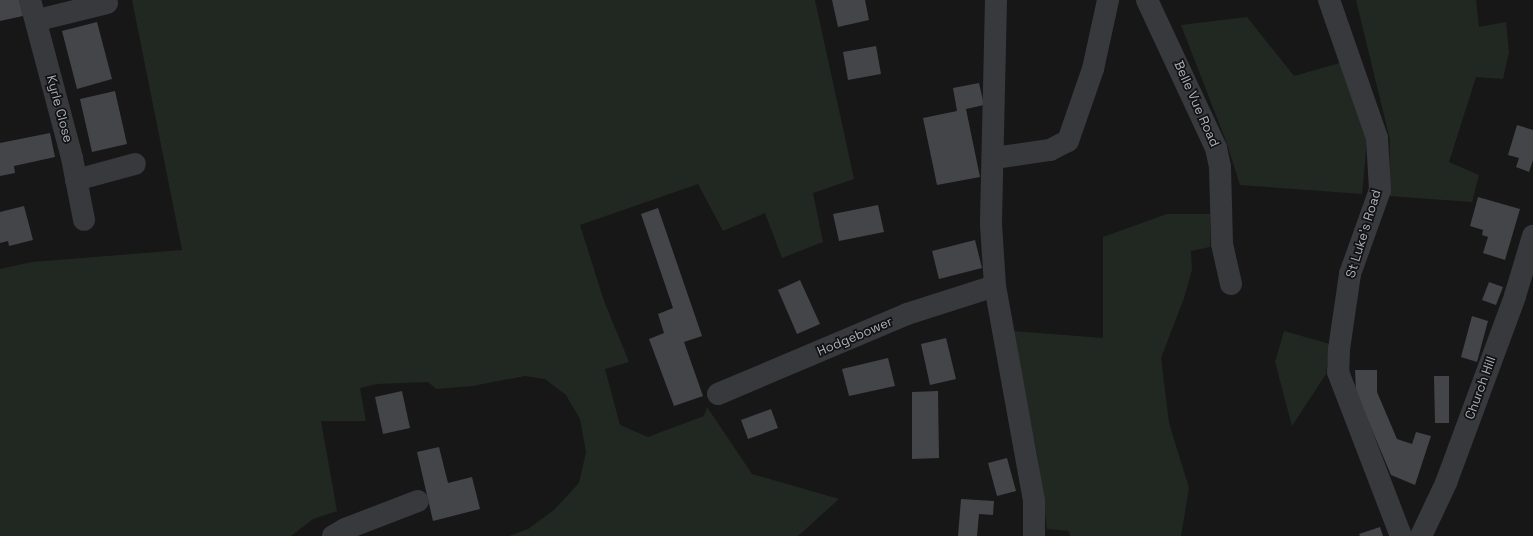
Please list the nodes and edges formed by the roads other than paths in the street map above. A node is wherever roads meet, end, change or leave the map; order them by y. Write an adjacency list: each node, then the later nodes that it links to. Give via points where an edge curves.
1 (30, 0): 7 (street, Kyrle Close)
2 (996, 0): 8 (street)
3 (1108, 0): 8 (street, via 1093,70 1068,141 1050,150)
4 (1147, 0): 13 (street, Belle Vue Road, via 1216,148 1220,167 1222,244)
5 (1329, 0): 19 (street, St Luke's Road, via 1377,138 1380,190 1350,274 1338,372)
6 (107, 3): 7 (street)
7 (38, 20): 10 (street, Kyrle Close)
8 (994, 158): 14 (street, via 990,225)
9 (135, 164): 10 (street)
10 (76, 180): 11 (street, Kyrle Close)
11 (84, 220)
12 (1533, 236): 20 (street, Church Hill, via 1515,296 1446,483)
13 (1231, 284)
14 (995, 286): 15 (street, Hodgebower, via 908,314); 18 (street, via 1034,500)
15 (718, 394)
16 (418, 501): 17 (street)
17 (333, 536)
18 (1034, 536)
19 (1401, 536)
20 (1421, 536)

